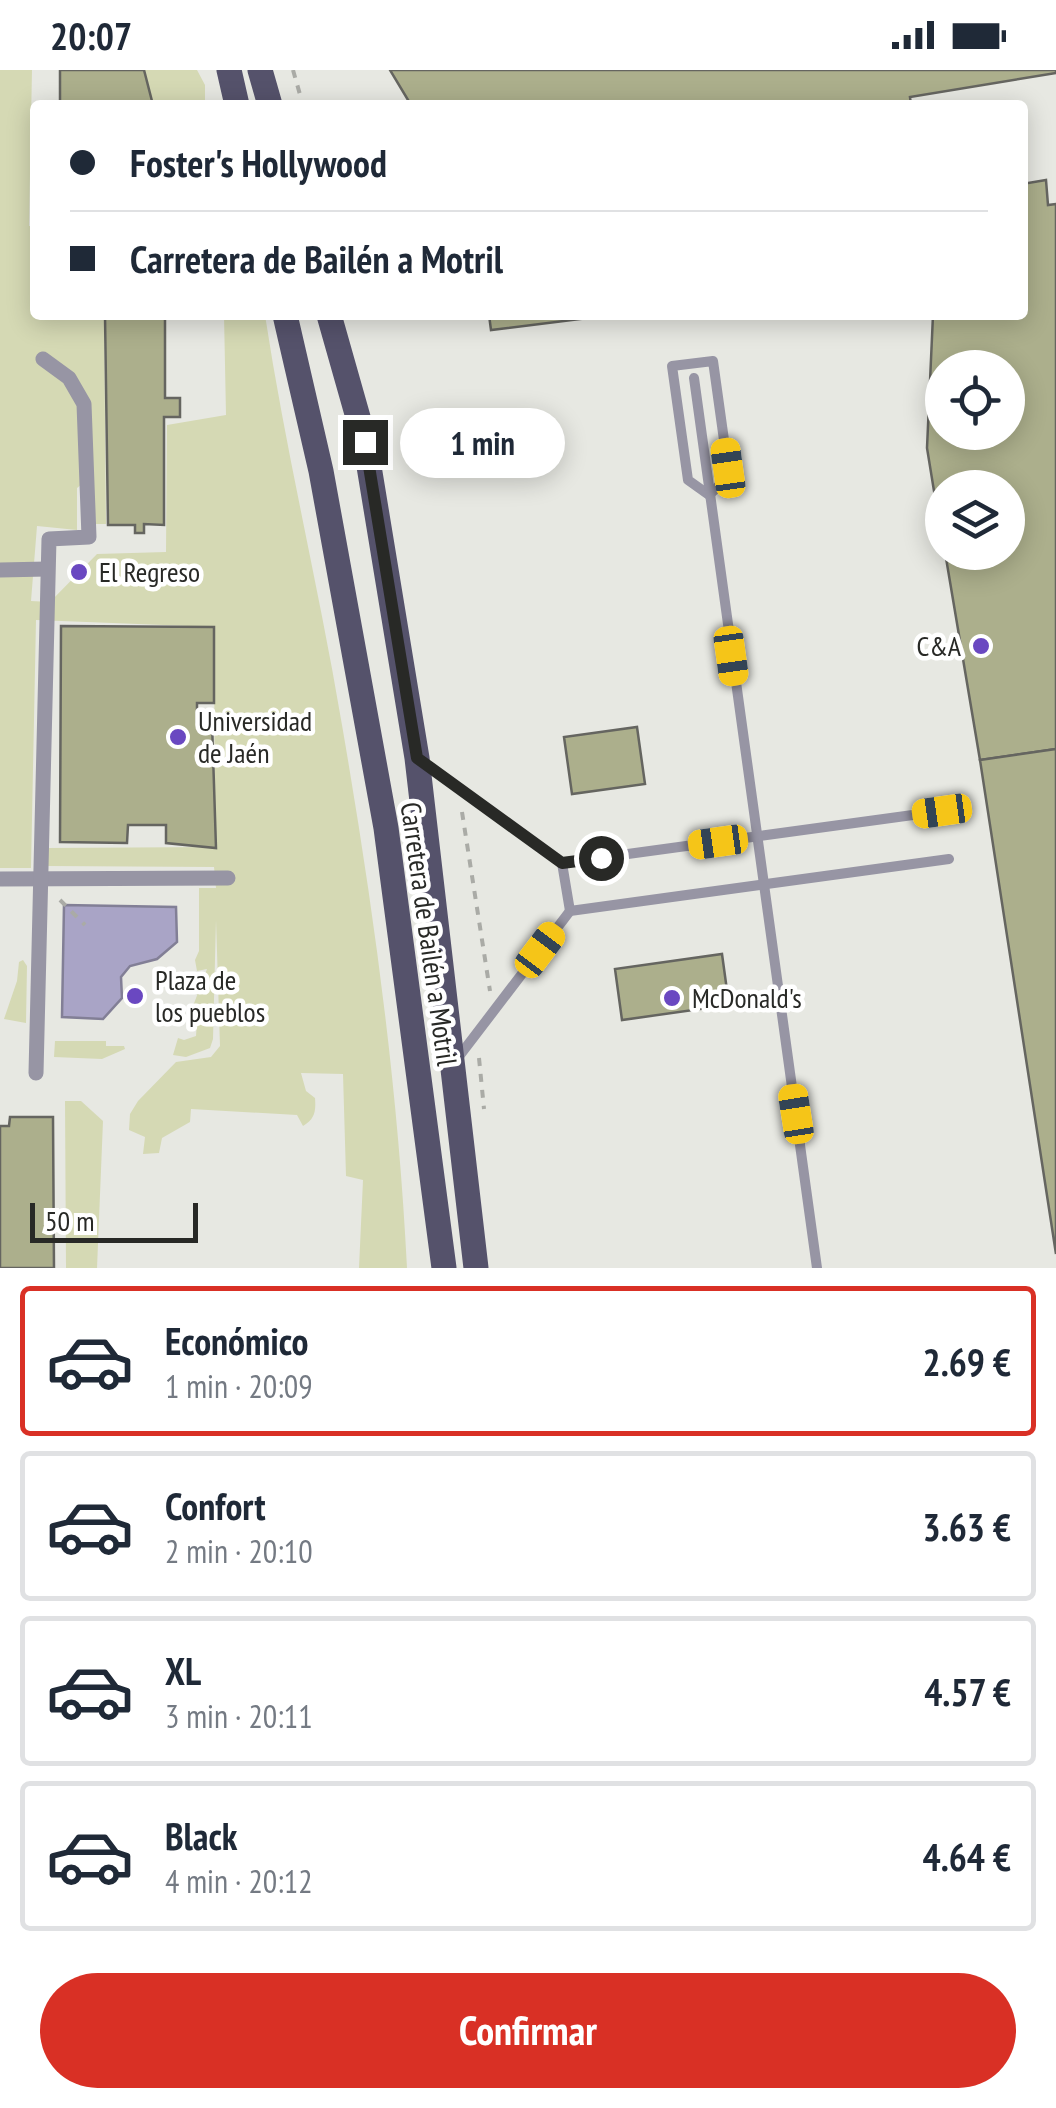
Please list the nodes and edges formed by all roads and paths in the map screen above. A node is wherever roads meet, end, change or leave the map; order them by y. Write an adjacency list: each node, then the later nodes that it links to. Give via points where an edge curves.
1 (228, 70): 4 (main road)
2 (260, 70): 5 (main road)
3 (293, 70): 6 (path)
4 (236, 100)
5 (269, 100)
6 (302, 100)
7 (286, 320): 32 (main road, Carretera de Bailén a Motril, via 322,471 386,828)
8 (330, 320): 16 (main road, Carretera de Bailén a Motril, via 365,442)
9 (42, 358): 11 (street, via 69,378)
10 (694, 378): 13 (lane)
11 (84, 404): 12 (street); 14 (street, via 89,537 49,540)
12 (104, 404)
13 (709, 495): 13 (lane, via 729,476 713,361 672,366 688,480); 19 (lane)
14 (47, 569): 15 (street); 24 (street)
15 (0, 570)
16 (417, 758): 21 (lane); 30 (main road, Carretera de Bailén a Motril)
17 (942, 811): 19 (lane)
18 (464, 817): 29 (path)
19 (756, 836): 21 (lane); 25 (lane)
20 (949, 859): 25 (lane)
21 (562, 863): 27 (lane)
22 (228, 878): 24 (street)
23 (0, 879): 24 (street)
24 (40, 880): 31 (street)
25 (763, 884): 27 (lane); 34 (lane)
26 (64, 904): 28 (path)
27 (570, 911): 30 (lane)
28 (85, 925)
29 (491, 1000)
30 (452, 1065): 33 (main road, Carretera de Bailén a Motril)
31 (36, 1073)
32 (444, 1268)
33 (476, 1268)
34 (817, 1268)

